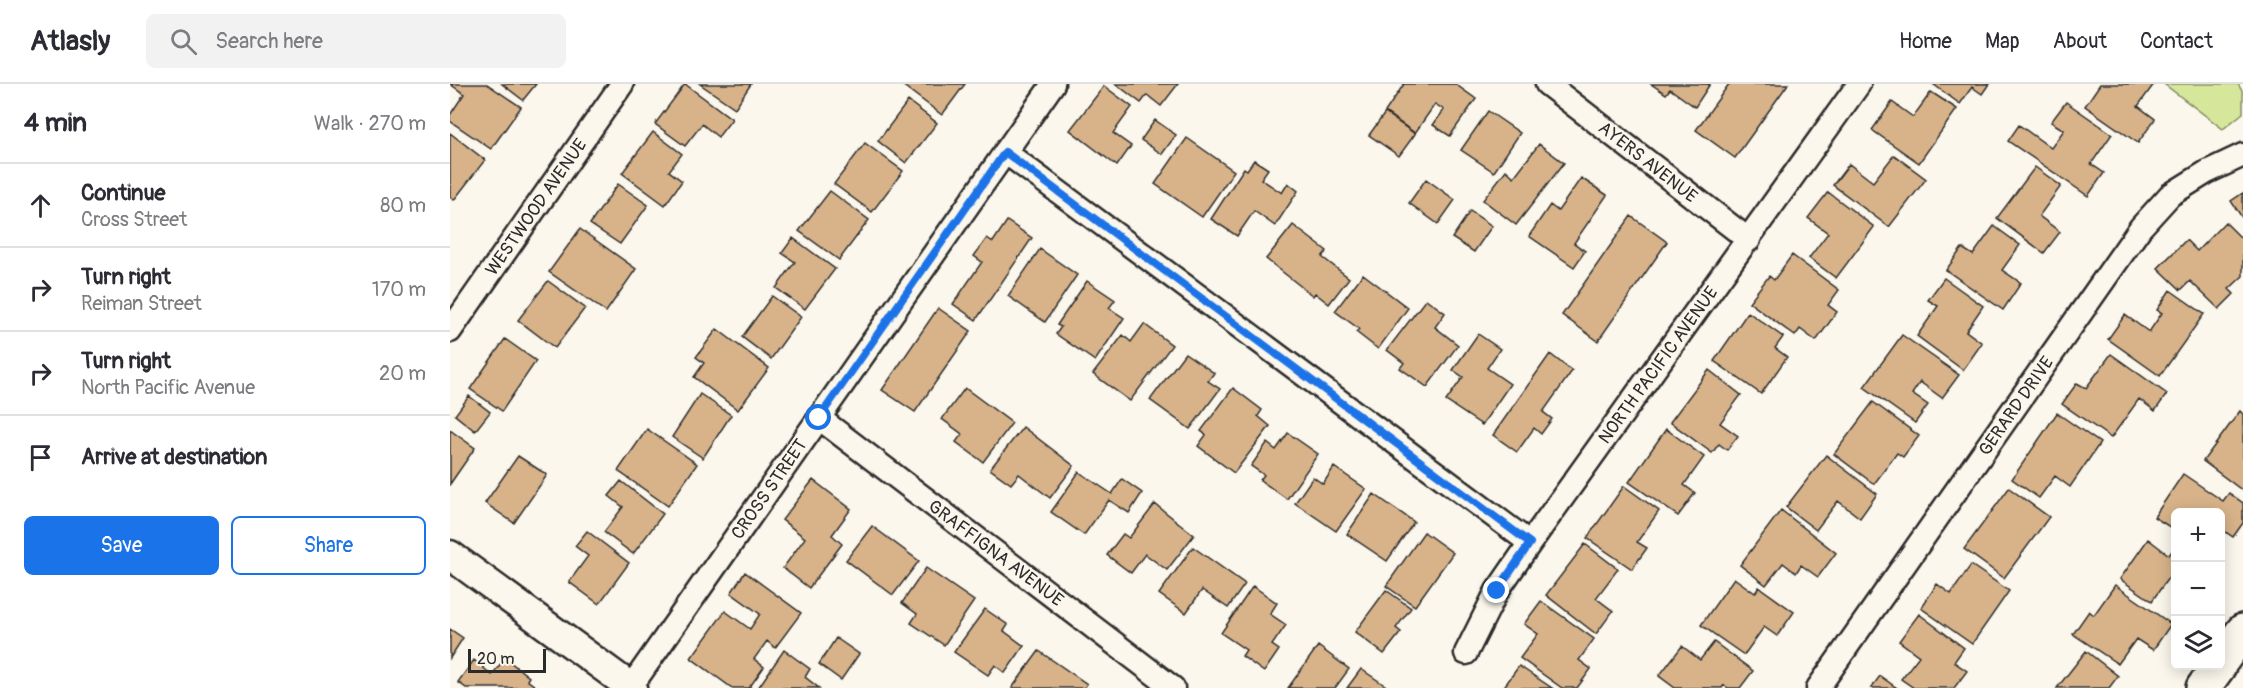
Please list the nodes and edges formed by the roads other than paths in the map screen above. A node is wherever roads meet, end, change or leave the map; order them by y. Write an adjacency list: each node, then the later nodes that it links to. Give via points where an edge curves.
1 (622, 84): 8 (street, WESTWOOD AVENUE)
2 (1053, 84): 5 (street, CROSS STREET)
3 (1547, 84): 7 (street, AYERS AVENUE)
4 (1859, 84): 7 (street, NORTH PACIFIC AVENUE)
5 (1005, 152): 9 (street, CROSS STREET); 10 (street)
6 (2243, 155): 18 (street, GERARD DRIVE, via 2170,195 2141,227)
7 (1749, 240): 10 (street, NORTH PACIFIC AVENUE)
8 (450, 331)
9 (819, 418): 16 (street, CROSS STREET); 17 (street, GRAFFIGNA AVENUE)
10 (1530, 543): 13 (street, NORTH PACIFIC AVENUE, via 1497,591)
11 (450, 555): 16 (street)
12 (2243, 631): 14 (main road)
13 (1466, 653)
14 (2225, 657)
15 (2216, 670): 19 (main road)
16 (631, 688)
17 (1173, 688)
18 (1818, 688)
19 (2203, 688)

